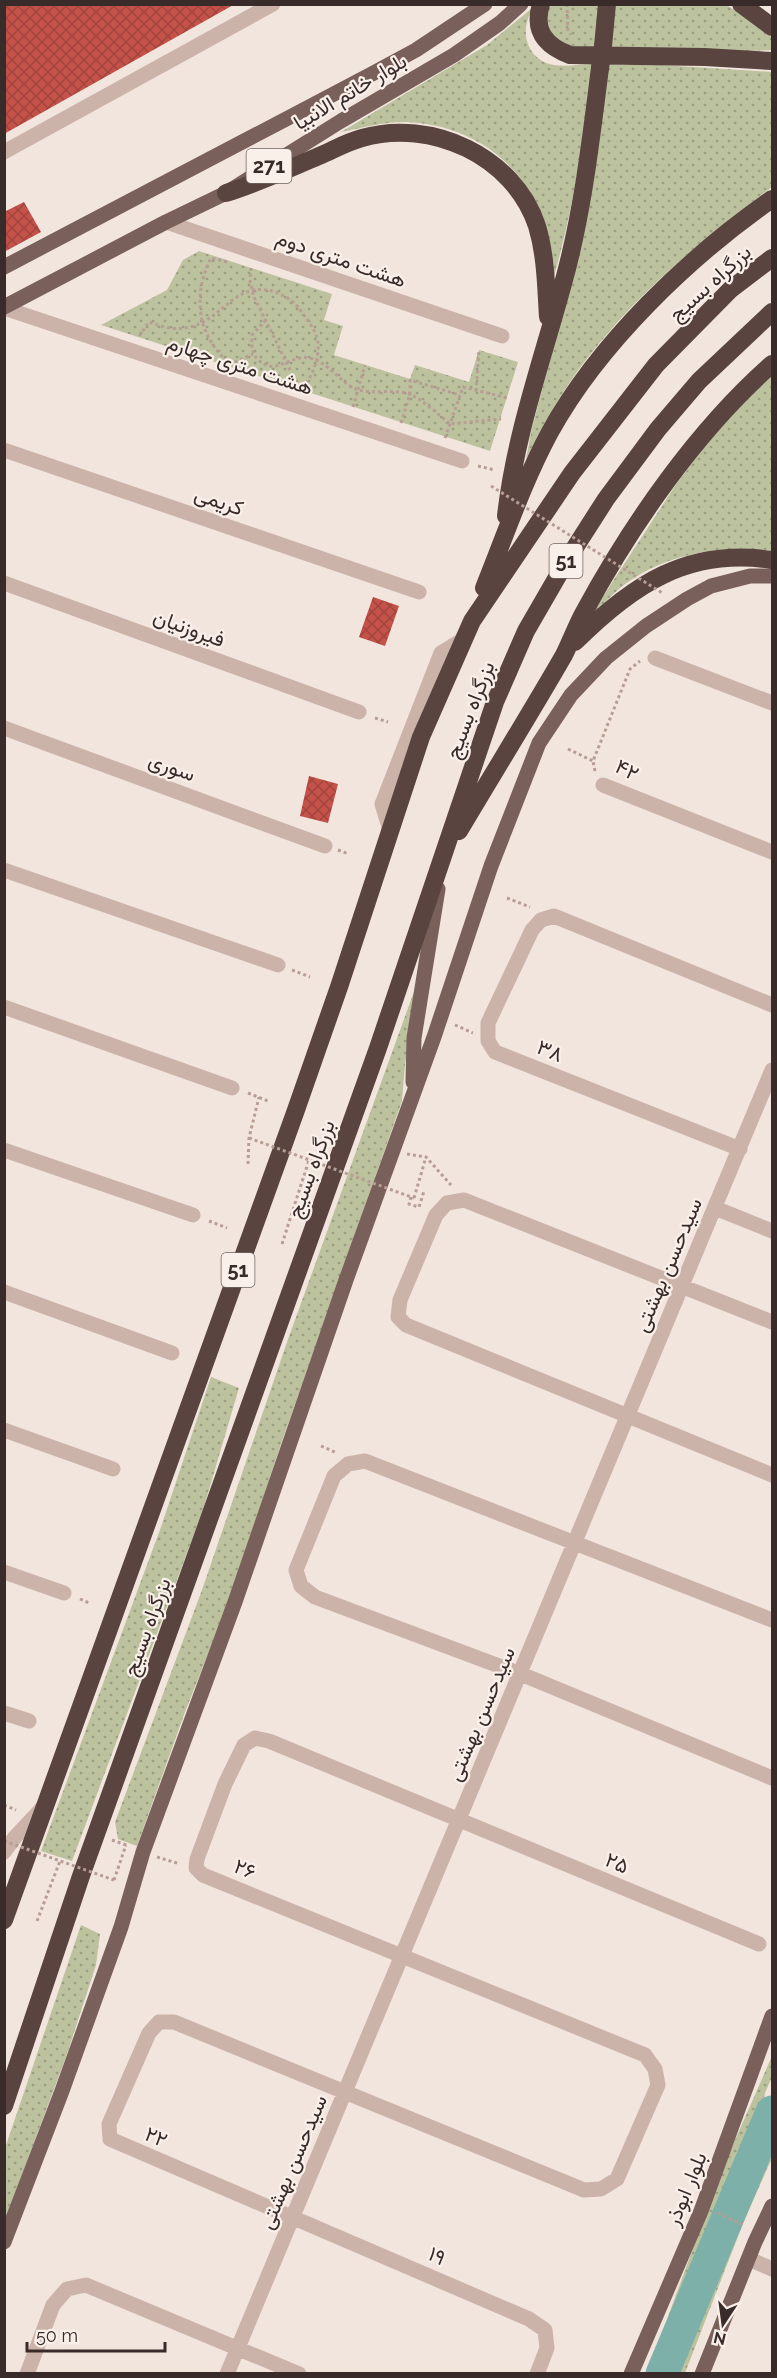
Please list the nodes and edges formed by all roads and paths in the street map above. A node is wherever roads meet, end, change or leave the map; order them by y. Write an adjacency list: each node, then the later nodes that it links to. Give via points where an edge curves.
1 (273, 4): 9 (street)
2 (485, 4): 16 (main road, بلوار خاتم الانبیا / 271, via 416,50)
3 (521, 4): 10 (main road, بلوار خاتم الانبیا / 271, via 454,55)
4 (541, 4): 8 (highway, via 538,20 543,39 570,56 705,57)
5 (607, 4): 22 (highway, bridge, via 575,231)
6 (741, 4): 7 (highway)
7 (772, 27)
8 (772, 62)
9 (4, 152)
10 (226, 193): 12 (main road, بلوار خاتم الانبیا / 271); 22 (highway, via 259,183 362,138 421,134 461,145 505,174 536,224)
11 (772, 200): 46 (highway, via 667,284 573,393 523,490)
12 (166, 222): 18 (main road, بلوار خاتم الانبیا / 271); 23 (street, هشت متری دوم)
13 (772, 258): 52 (highway, بزرگراه بسیج / 51, via 731,289 656,365 572,472)
14 (231, 263): 21 (path, via 211,258 205,270 200,288)
15 (241, 265): 17 (path, via 251,268)
16 (4, 267)
17 (252, 290): 20 (path); 21 (path, via 235,297); 27 (path, via 278,293 294,302 314,329 318,343)
18 (4, 308): 24 (street, هشت متری چهارم)
19 (772, 312): 63 (highway, بزرگراه بسیج / 51, via 699,381 658,429 567,560 526,631 495,702)
20 (266, 320): 26 (path, via 252,335); 28 (path)
21 (202, 322): 24 (path, via 170,329 149,322); 26 (path, via 220,356 231,364)
22 (548, 329): 46 (highway, via 510,483)
23 (502, 336)
24 (129, 350): 37 (street, هشت متری چهارم)
25 (479, 350): 33 (path)
26 (254, 354): 28 (path, via 268,366 277,367)
27 (316, 360): 28 (path); 31 (path); 32 (path)
28 (286, 361): 32 (path)
29 (772, 364): 53 (highway, via 714,423 667,481 636,526)
30 (365, 365): 31 (path)
31 (357, 390): 34 (path); 39 (path)
32 (300, 391): 37 (path)
33 (476, 391): 35 (path, via 463,387); 36 (path)
34 (410, 394): 35 (path, via 410,380); 40 (path); 41 (path)
35 (460, 394): 40 (path)
36 (508, 398)
37 (289, 403): 39 (street, هشت متری چهارم)
38 (501, 419): 40 (path)
39 (349, 423): 41 (street, هشت متری چهارم)
40 (450, 424): 43 (path)
41 (396, 439): 43 (street, هشت متری چهارم)
42 (4, 450): 50 (street, کریمی)
43 (440, 454): 44 (street, هشت متری چهارم)
44 (462, 461)
45 (491, 486): 51 (path, bridge)
46 (503, 541): 52 (highway)
47 (772, 560): 53 (highway, via 720,557 657,577 625,596)
48 (772, 576): 70 (main road, via 731,579 687,599 606,658 571,695 539,743 491,866)
49 (4, 583): 56 (street, فیروزنیان)
50 (419, 592)
51 (664, 594)
52 (471, 621): 104 (highway, بزرگراه بسیج / 51, via 421,737 296,1110)
53 (565, 652): 63 (highway)
54 (655, 658): 55 (street); 59 (path, ۴۲, via 630,669)
55 (772, 703)
56 (359, 712)
57 (4, 728): 61 (street, سوری)
58 (568, 749): 59 (path)
59 (593, 761): 60 (path, ۴۲)
60 (603, 785): 62 (street, ۴۲)
61 (325, 846)
62 (772, 852)
63 (442, 860): 70 (main road, via 414,1038); 118 (highway, بزرگراه بسیج / 51, via 81,1876)
64 (4, 870): 65 (street)
65 (278, 965)
66 (772, 1005): 74 (street, ۳۸, via 554,916 541,920 532,930 488,1023 488,1041 495,1052)
67 (4, 1007): 69 (street)
68 (772, 1070): 74 (street, سیدحسن بهشتی)
69 (232, 1088): 71 (path)
70 (412, 1097): 76 (main road)
71 (259, 1098): 72 (path); 73 (path)
72 (268, 1101)
73 (249, 1138): 78 (path, bridge); 79 (path)
74 (740, 1149): 83 (street, سیدحسن بهشتی)
75 (4, 1150): 84 (street)
76 (392, 1152): 77 (path); 123 (main road, via 236,1602 143,1852 121,1928)
77 (426, 1157): 81 (path); 82 (path)
78 (309, 1160): 81 (path, bridge); 86 (path)
79 (248, 1164)
80 (424, 1191): 81 (path, via 419,1207 409,1204)
81 (413, 1198)
82 (464, 1200): 87 (street); 91 (street, via 447,1203 436,1215 400,1300 398,1317 406,1325)
83 (715, 1208): 85 (street); 87 (street, سیدحسن بهشتی)
84 (193, 1215)
85 (772, 1231)
86 (282, 1244)
87 (683, 1286): 89 (street); 91 (street, سیدحسن بهشتی)
88 (4, 1292): 90 (street)
89 (772, 1322)
90 (172, 1353)
91 (629, 1415): 94 (street); 95 (street, سیدحسن بهشتی)
92 (4, 1430): 93 (street)
93 (113, 1469)
94 (772, 1475)
95 (576, 1542): 98 (street); 99 (street, سیدحسن بهشتی); 99 (street, via 365,1461 348,1464 334,1476 296,1570 301,1586 315,1597)
96 (4, 1572): 97 (street)
97 (64, 1593)
98 (772, 1620)
99 (521, 1674): 103 (street); 107 (street, سیدحسن بهشتی)
100 (4, 1713): 101 (street)
101 (29, 1721)
102 (244, 1745): 107 (street, ۲۵, via 255,1738 268,1741); 115 (street, ۲۶, via 225,1784 196,1868 203,1875)
103 (772, 1778)
104 (46, 1804): 110 (street); 112 (highway, بزرگراه بسیج / 51)
105 (4, 1805): 106 (path)
106 (16, 1810)
107 (459, 1820): 114 (street, ۲۵); 115 (street, سیدحسن بهشتی)
108 (4, 1841): 111 (path, bridge)
109 (126, 1845): 111 (path, bridge, via 114,1880)
110 (4, 1852)
111 (60, 1861): 113 (path)
112 (4, 1920)
113 (37, 1921)
114 (759, 1944)
115 (403, 1954): 117 (street, سیدحسن بهشتی); 117 (street, via 645,2055 655,2069 658,2085 617,2179 601,2190 584,2190)
116 (772, 2016): 131 (main road, بلوار ابوذر, via 701,2211)
117 (345, 2091): 121 (street, سیدحسن بهشتی); 121 (street, ۲۲, via 174,2022 159,2022 149,2032 109,2124 110,2139)
118 (4, 2106)
119 (772, 2206): 124 (main road)
120 (718, 2213): 122 (path)
121 (293, 2216): 126 (street, سیدحسن بهشتی); 130 (street, ۱۹, via 530,2319 544,2330 547,2348)
122 (744, 2224)
123 (4, 2242)
124 (749, 2259): 125 (street); 132 (main road)
125 (772, 2269)
126 (238, 2347): 127 (street, via 86,2285 67,2289 53,2305); 128 (street, سیدحسن بهشتی); 129 (street)
127 (27, 2373)
128 (227, 2373)
129 (299, 2373)
130 (537, 2373)
131 (631, 2373)
132 (702, 2373)

